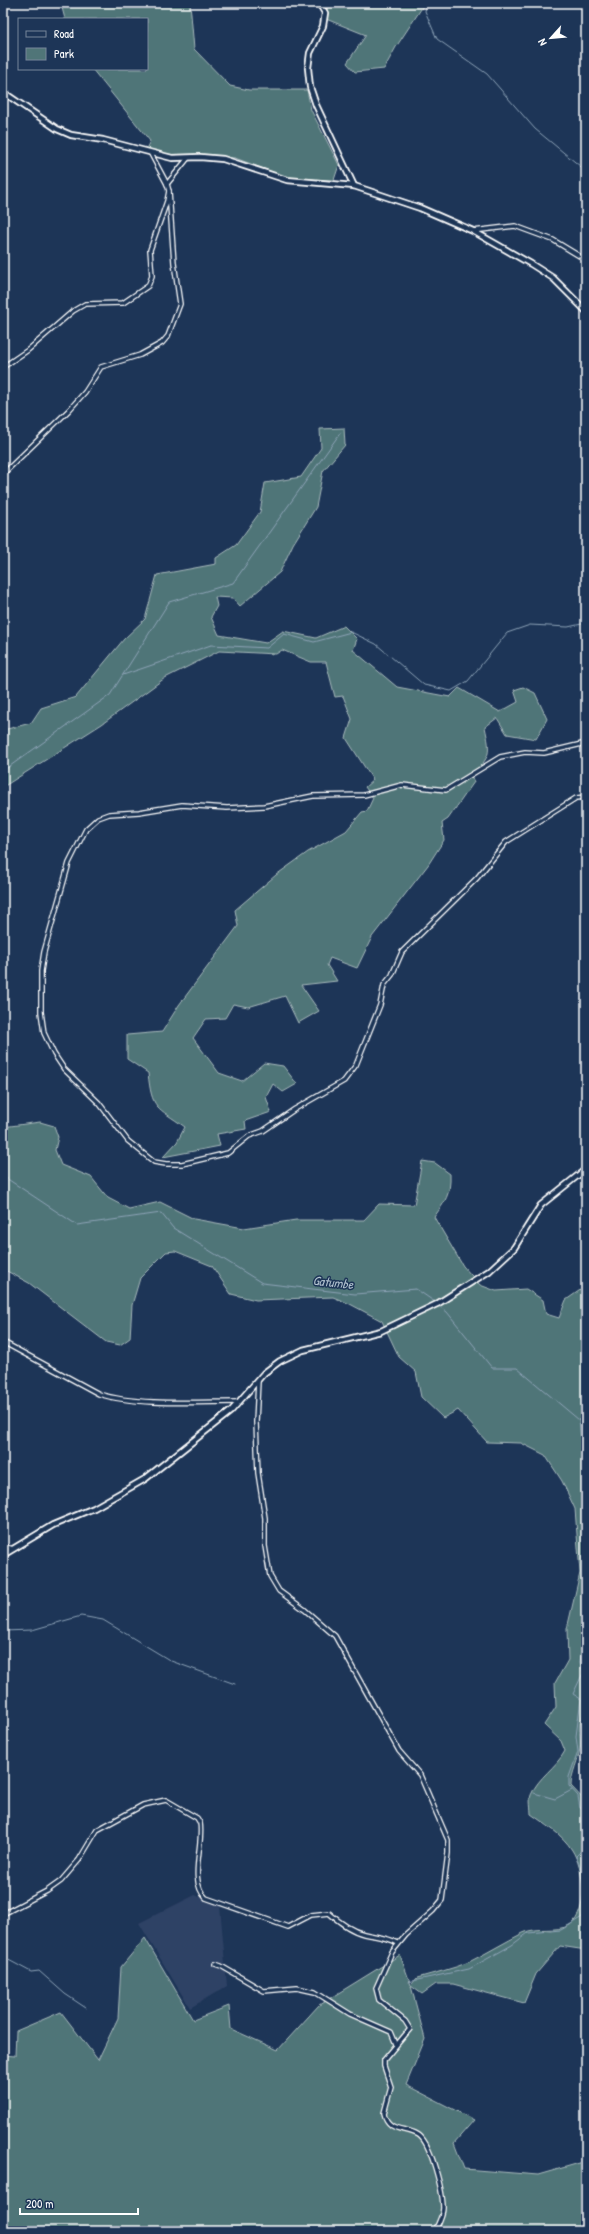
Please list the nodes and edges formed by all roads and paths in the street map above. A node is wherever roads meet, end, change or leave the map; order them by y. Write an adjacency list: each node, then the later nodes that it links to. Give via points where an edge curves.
1 (319, 3): 6 (main road, via 325,14 323,26 310,53 310,87)
2 (3, 92): 3 (main road, via 64,133 80,138 103,140)
3 (150, 154): 4 (main road); 5 (street)
4 (188, 158): 5 (street); 6 (main road, via 229,160 287,180)
5 (167, 184): 7 (street)
6 (354, 186): 8 (main road, via 420,208)
7 (168, 191): 11 (street, via 150,250 152,276 146,289 123,304 91,304 77,308); 12 (street, via 180,304 168,336 162,343 140,355 101,368 69,410)
8 (473, 231): 9 (street, via 516,226 553,240); 10 (main road, via 554,278)
9 (586, 260)
10 (586, 310)
11 (3, 368)
12 (3, 474)
13 (586, 743): 14 (street, via 544,753 525,752 500,757 446,790 402,786 364,795 313,796 264,806 227,808 182,805 109,814 98,818 86,830 69,863 44,952 41,971 44,1033 64,1069 100,1103 136,1150 154,1162 182,1164 228,1153 244,1139 263,1131 344,1081 356,1065 380,1005 384,985 392,975 402,952 477,878 506,842 576,798)
14 (586, 797)
15 (586, 1169): 17 (main road, via 541,1205 514,1248 489,1271 437,1304 381,1331 288,1356)
16 (3, 1342): 18 (street, via 99,1394 110,1397 142,1401)
17 (258, 1381): 18 (main road); 23 (street, via 258,1473 270,1576 279,1591 335,1636 399,1751 420,1776 448,1840 442,1900)
18 (240, 1402): 20 (main road, via 135,1486 94,1508 53,1525)
19 (3, 1546): 20 (street)
20 (13, 1549): 21 (main road)
21 (3, 1555)
22 (3, 1914): 23 (street, via 58,1884 79,1860 98,1830 143,1805 166,1800 197,1818 200,1823 198,1881 201,1893 206,1898 288,1927 311,1915 329,1913 353,1930 383,1936)
23 (398, 1943): 25 (street, via 376,1988 379,2000 410,2026 408,2033)
24 (215, 1964): 25 (street, via 264,1991 298,1988 315,1992 350,2014 391,2032)
25 (396, 2044): 26 (street, via 384,2060 391,2087 384,2114 390,2125 418,2134 426,2143 436,2171 443,2209)
26 (435, 2231)

